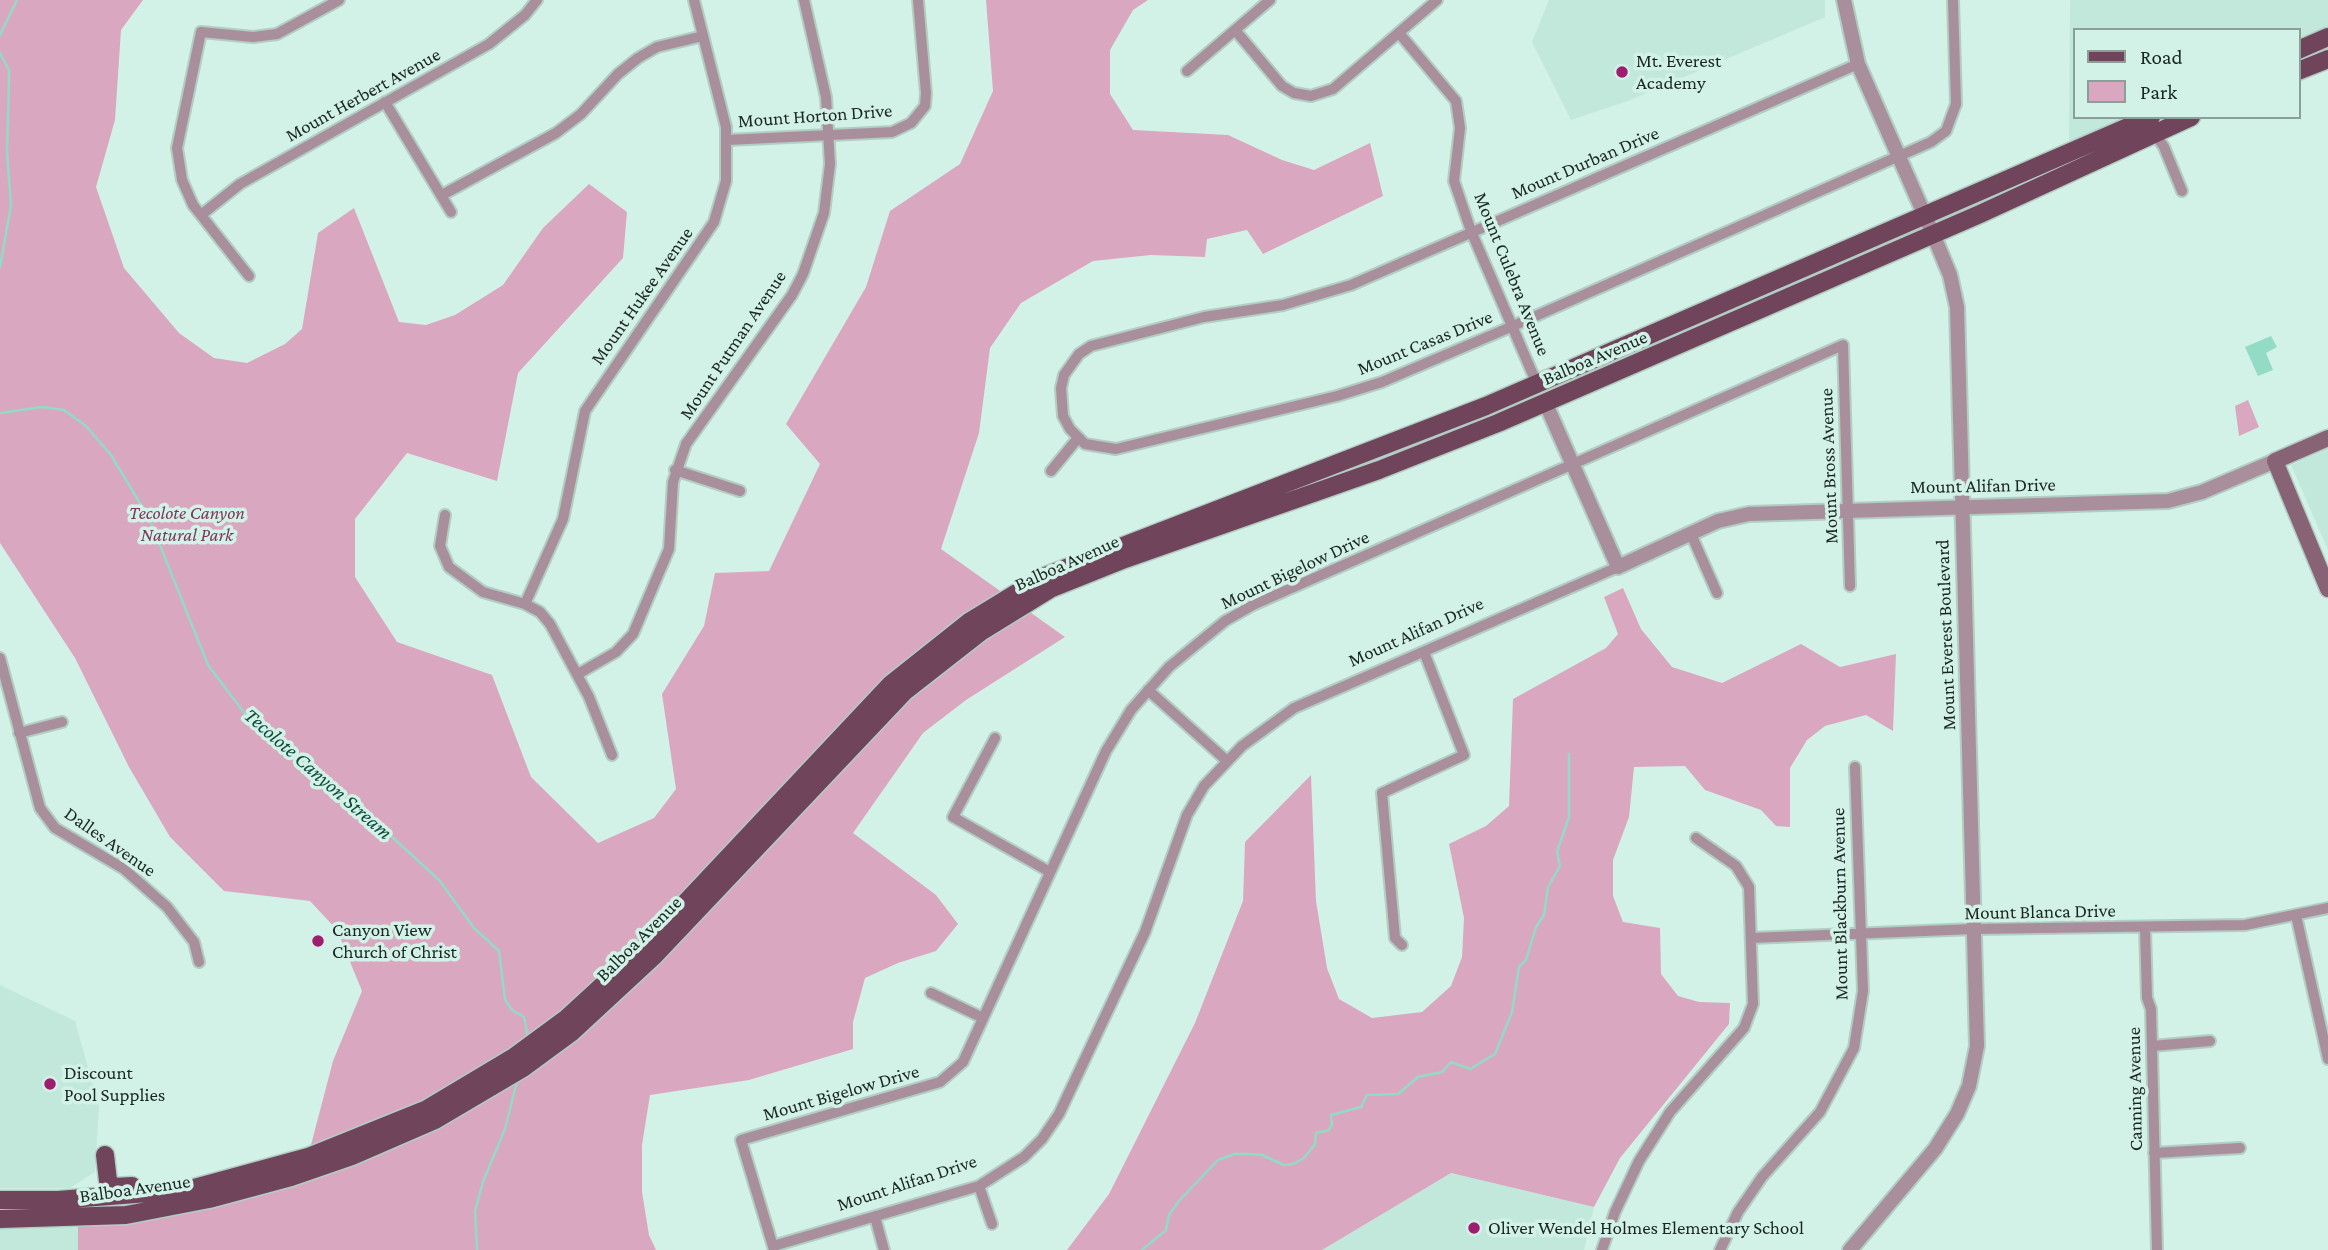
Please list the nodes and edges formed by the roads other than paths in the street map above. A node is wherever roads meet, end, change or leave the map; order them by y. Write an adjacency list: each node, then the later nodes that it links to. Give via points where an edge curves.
1 (340, 0): 28 (street, via 277,34 253,37 201,32 177,148 181,180)
2 (537, 0): 19 (street, Mount Herbert Avenue, via 489,44)
3 (694, 0): 12 (street, Mount Hukee Avenue)
4 (804, 0): 22 (street, Mount Putman Avenue, via 826,97)
5 (918, 0): 22 (street, Mount Horton Drive, via 925,106 911,123 892,132)
6 (1270, 0): 10 (street)
7 (1437, 0): 11 (street)
8 (1844, 0): 16 (street, Mount Everest Boulevard)
9 (1952, 0): 24 (street, Mount Casas Drive, via 1953,119 1931,142)
10 (1235, 30): 11 (street, via 1282,86 1311,96 1334,89); 18 (street)
11 (1399, 33): 30 (street, Mount Culebra Avenue, via 1456,101 1460,128 1454,181)
12 (703, 36): 23 (street, Mount Hukee Avenue); 26 (street, via 657,47 638,58 556,133)
13 (2328, 37): 14 (main road)
14 (2300, 49)
15 (2328, 59): 17 (main road)
16 (1858, 64): 24 (street, Mount Everest Boulevard); 30 (street, Mount Durban Drive)
17 (2300, 70)
18 (1187, 71)
19 (386, 102): 26 (street); 28 (street, Mount Herbert Avenue, via 240,184)
20 (2178, 119): 21 (main road, Balboa Avenue)
21 (2151, 123): 25 (street); 29 (main road, Balboa Avenue); 31 (main road, Balboa Avenue)
22 (829, 135): 23 (street, Mount Horton Drive); 43 (street, Mount Putman Avenue, via 824,213 803,274 686,444)
23 (727, 141): 54 (street, Mount Hukee Avenue, via 726,181 714,222 584,411 564,519)
24 (1898, 156): 29 (street, Mount Everest Boulevard); 33 (street, Mount Casas Drive)
25 (2182, 191)
26 (442, 195): 27 (street)
27 (451, 212)
28 (201, 215): 32 (street)
29 (1926, 216): 31 (street, Mount Everest Boulevard); 35 (main road, Balboa Avenue)
30 (1471, 231): 33 (street, Mount Culebra Avenue); 39 (street, Mount Durban Drive, via 1316,297 1204,317 1091,346 1064,375 1061,388 1063,416)
31 (1933, 234): 37 (main road, Balboa Avenue); 46 (street, Mount Everest Boulevard, via 1957,307)
32 (249, 276)
33 (1513, 326): 36 (street, Mount Culebra Avenue); 39 (street, Mount Casas Drive, via 1382,382 1337,396 1116,449 1096,448)
34 (1843, 345): 42 (street, Mount Bigelow Drive); 47 (street, Mount Bross Avenue)
35 (1565, 372): 36 (main road, Balboa Avenue); 37 (main road)
36 (1537, 384): 38 (main road, via 1525,403); 82 (main road, Balboa Avenue, via 1042,577 996,604 891,684 640,951 567,1018 514,1057 427,1109)
37 (1545, 402): 38 (main road, Balboa Avenue); 42 (street)
38 (1498, 423): 87 (main road, Balboa Avenue, via 1050,589 982,631 904,692 653,957 572,1032 523,1068 435,1120 352,1156 209,1199 126,1214)
39 (1078, 438): 44 (street)
40 (2328, 438): 41 (main road, Mount Alifan Drive)
41 (2275, 461): 46 (street, Mount Alifan Drive, via 2168,501); 52 (main road)
42 (1573, 465): 50 (street); 58 (street, Mount Bigelow Drive, via 1253,605 1198,641)
43 (675, 470): 45 (street); 57 (street, Mount Putman Avenue, via 669,549 633,634 616,652)
44 (1051, 471)
45 (740, 491)
46 (1962, 508): 47 (street, Mount Alifan Drive); 70 (street, Mount Everest Boulevard)
47 (1848, 510): 49 (street, Mount Alifan Drive, via 1749,514); 51 (street, Mount Bross Avenue)
48 (445, 515): 54 (street, via 440,546 449,567 483,592)
49 (1691, 534): 50 (street, Mount Alifan Drive); 53 (street)
50 (1618, 567): 55 (street, Mount Alifan Drive)
51 (1850, 586)
52 (2328, 589)
53 (1717, 593)
54 (525, 604): 57 (street, via 550,624)
55 (1424, 652): 63 (street, Mount Alifan Drive, via 1294,708); 73 (street, via 1464,755 1382,793 1395,938)
56 (0, 658): 60 (street, Dalles Avenue)
57 (578, 674): 62 (street)
58 (1147, 690): 63 (street); 66 (street, Mount Bigelow Drive, via 1106,751)
59 (62, 722): 60 (street)
60 (19, 733): 74 (street, Dalles Avenue, via 35,796 55,828 124,869 167,907 194,942)
61 (995, 738): 66 (street, via 953,817)
62 (612, 755)
63 (1227, 761): 83 (street, Mount Alifan Drive, via 1204,786 1187,815 1144,932 1059,1114 1024,1157)
64 (1854, 767): 71 (street, Mount Blackburn Avenue)
65 (1696, 838): 72 (street, via 1736,866 1746,879)
66 (1050, 872): 76 (street, Mount Bigelow Drive)
67 (2328, 908): 68 (street, Mount Blanca Drive)
68 (2296, 915): 69 (street, Mount Blanca Drive, via 2245,925); 79 (street)
69 (2145, 928): 70 (street, Mount Blanca Drive); 78 (street, Canning Avenue)
70 (1974, 929): 71 (street, Mount Blanca Drive); 93 (street, Mount Everest Boulevard, via 1977,1046 1969,1086 1934,1149)
71 (1860, 933): 72 (street, Mount Blanca Drive); 92 (street, Mount Blackburn Avenue, via 1863,991 1854,1048 1820,1112 1762,1177)
72 (1751, 938): 91 (street, via 1753,1004 1744,1028 1670,1112 1615,1212)
73 (1402, 945)
74 (199, 962)
75 (931, 993): 76 (street)
76 (983, 1018): 89 (street, Mount Bigelow Drive, via 964,1062 940,1082 741,1140)
77 (2210, 1041): 78 (street)
78 (2152, 1046): 81 (street, Canning Avenue)
79 (2328, 1059)
80 (2239, 1148): 81 (street)
81 (2154, 1153): 94 (street, Canning Avenue)
82 (295, 1161): 84 (main road, Balboa Avenue, via 187,1190); 84 (main road, via 114,1187 108,1181 105,1155 101,1182)
83 (979, 1185): 86 (street, Mount Alifan Drive); 88 (street)
84 (77, 1198): 85 (main road, Balboa Avenue)
85 (0, 1200)
86 (875, 1217): 89 (street, Mount Alifan Drive); 90 (street)
87 (0, 1219)
88 (992, 1224)
89 (773, 1248)
90 (884, 1250)
91 (1602, 1250)
92 (1720, 1250)
93 (1850, 1250)
94 (2157, 1250)

